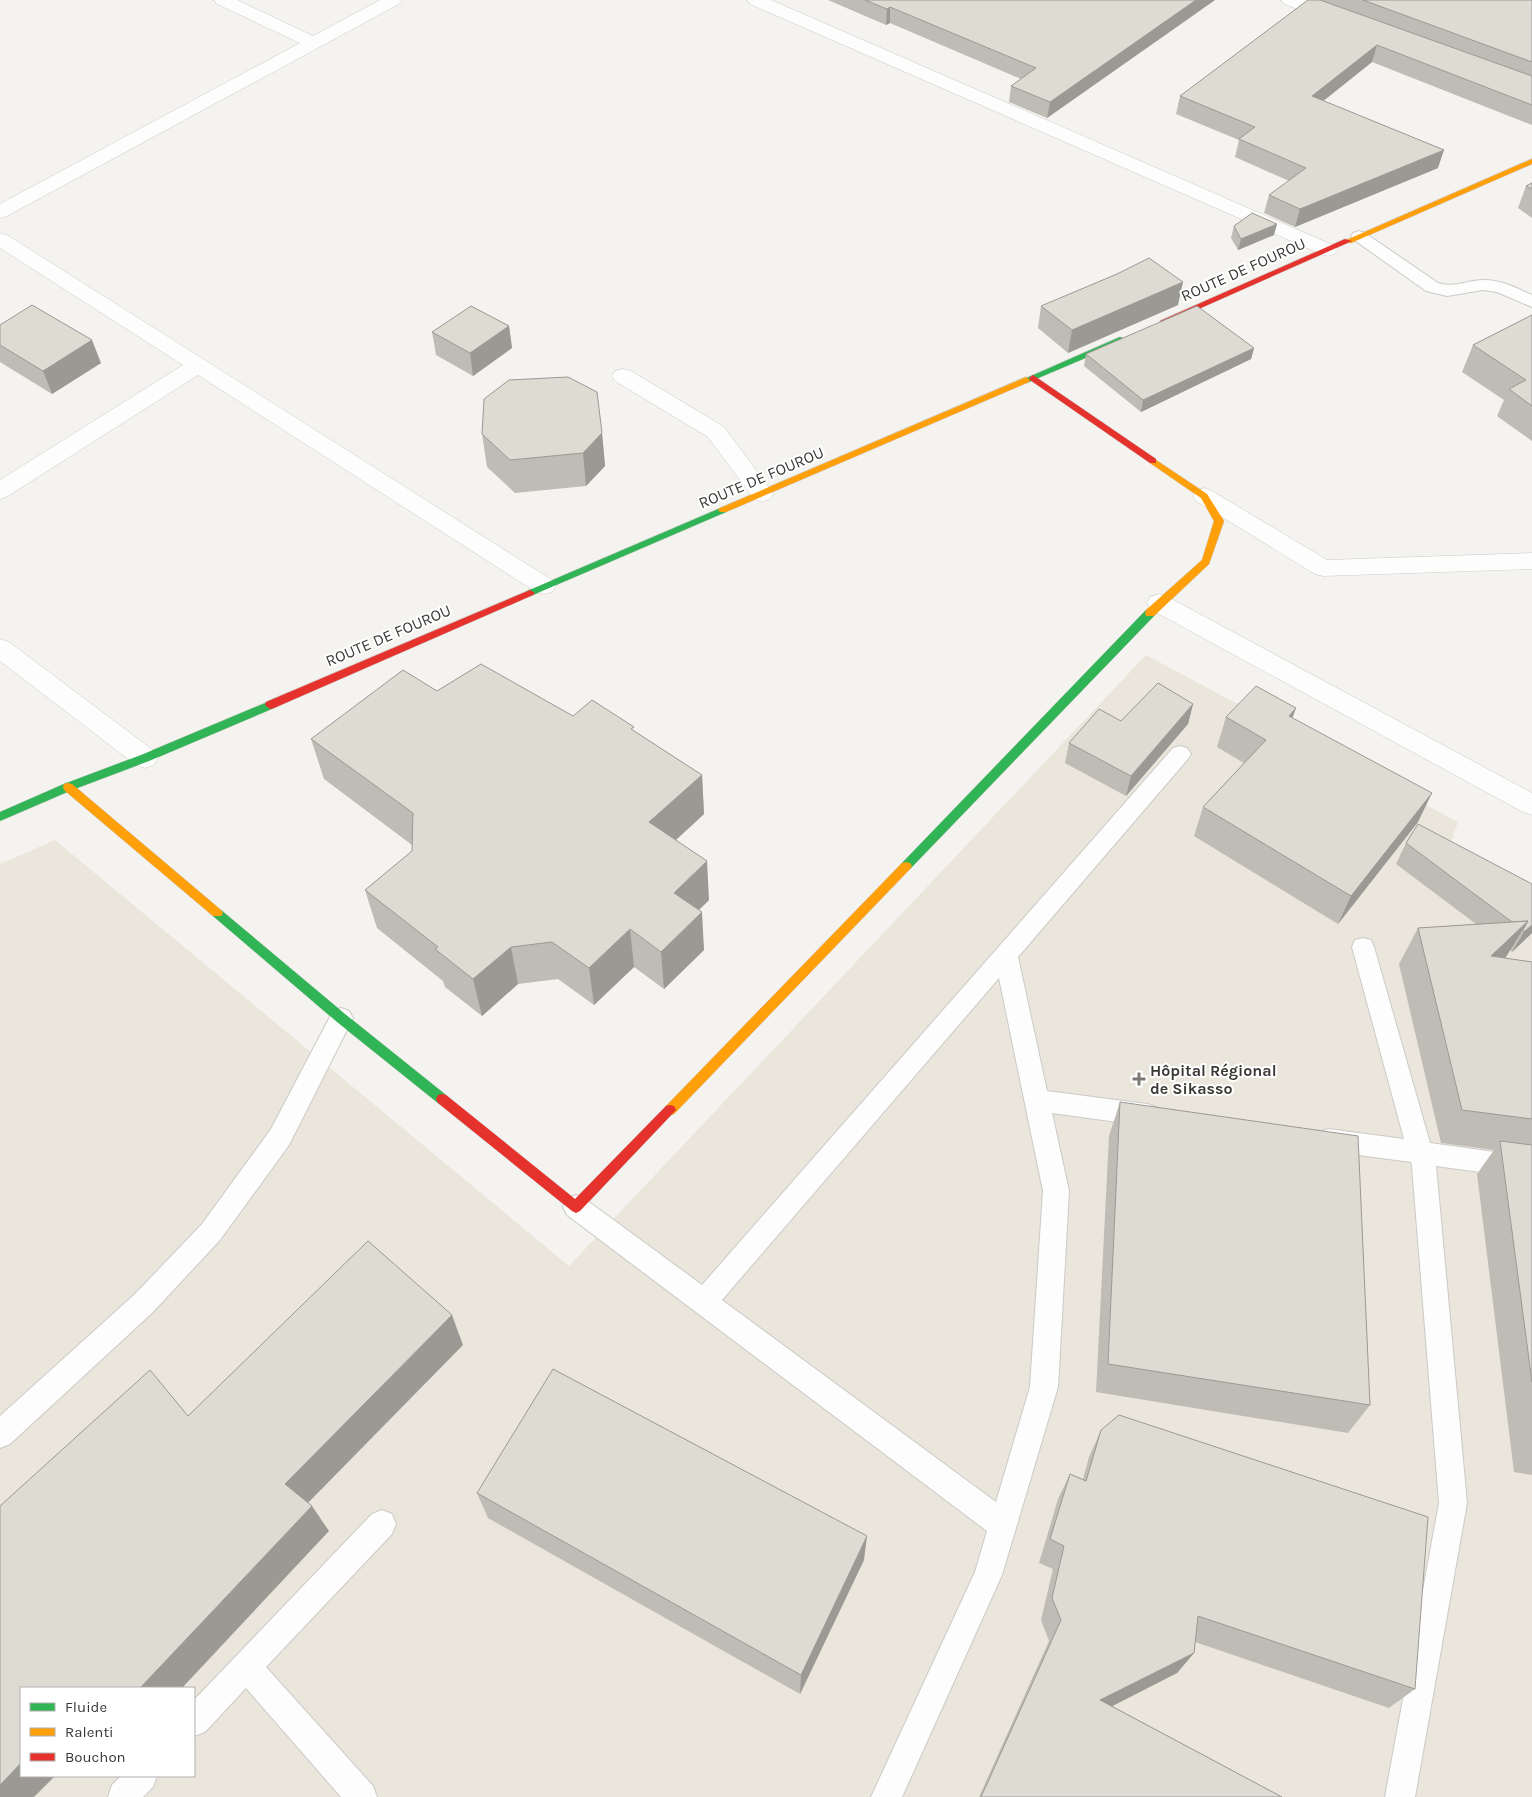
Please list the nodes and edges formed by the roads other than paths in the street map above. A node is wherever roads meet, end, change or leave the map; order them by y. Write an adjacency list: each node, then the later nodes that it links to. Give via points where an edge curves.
1 (223, 0): 6 (street)
2 (393, 0): 6 (street)
3 (756, 0): 13 (street)
4 (1290, 0): 5 (street)
5 (1355, 24)
6 (314, 43): 9 (street)
7 (1532, 161): 11 (main road, ROUTE DE FOUROU)
8 (0, 191): 9 (street)
9 (19, 202): 10 (street)
10 (0, 212)
11 (1359, 236): 13 (main road, ROUTE DE FOUROU); 14 (lane, via 1432,287 1447,290 1483,285 1501,287)
12 (0, 239): 17 (street)
13 (1328, 250): 15 (main road, ROUTE DE FOUROU)
14 (1532, 302)
15 (1149, 328)
16 (1131, 336): 19 (main road, ROUTE DE FOUROU)
17 (198, 365): 20 (street); 24 (street)
18 (623, 376): 21 (street, via 716,432)
19 (1032, 378): 21 (main road, ROUTE DE FOUROU); 22 (main road)
20 (0, 491)
21 (762, 494): 24 (main road, ROUTE DE FOUROU)
22 (1204, 496): 23 (street, via 1323,568); 25 (main road, via 1219,521 1206,562)
23 (1532, 561)
24 (544, 586): 28 (main road, ROUTE DE FOUROU)
25 (1159, 603): 30 (street); 40 (main road)
26 (0, 648): 28 (street)
27 (1180, 754): 33 (lane)
28 (145, 758): 29 (main road, ROUTE DE FOUROU)
29 (68, 787): 31 (main road, ROUTE DE FOUROU); 34 (main road)
30 (1532, 805)
31 (0, 817)
32 (1364, 947): 38 (lane)
33 (1006, 954): 35 (lane); 41 (lane)
34 (342, 1018): 40 (main road); 42 (lane, via 280,1137 211,1232 144,1303)
35 (1037, 1100): 36 (lane); 44 (lane, via 1056,1191 1044,1388)
36 (1164, 1117)
37 (1302, 1136): 38 (lane)
38 (1420, 1153): 39 (lane); 49 (lane, via 1424,1166 1453,1503)
39 (1532, 1168)
40 (576, 1207): 41 (lane)
41 (704, 1302): 44 (lane)
42 (0, 1434)
43 (382, 1524): 45 (lane)
44 (1004, 1525): 48 (lane, via 988,1575)
45 (246, 1666): 46 (lane); 47 (lane)
46 (195, 1720)
47 (362, 1797)
48 (886, 1797)
49 (1400, 1797)

